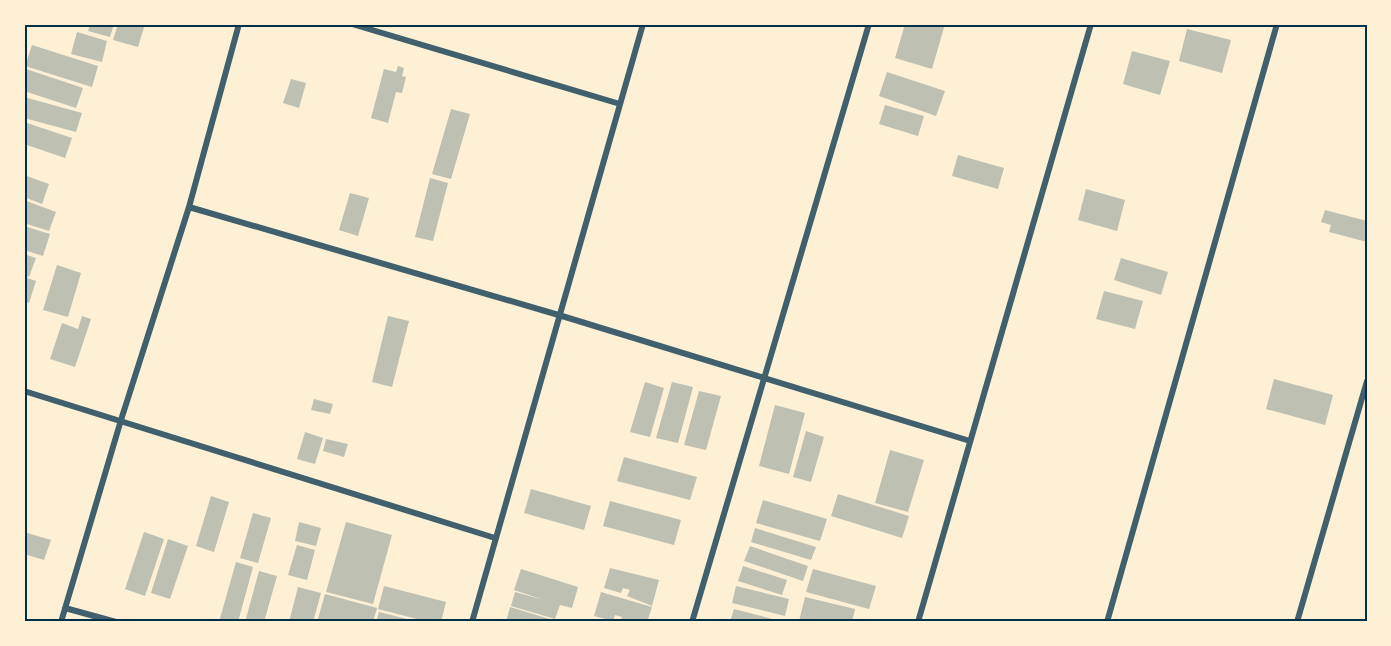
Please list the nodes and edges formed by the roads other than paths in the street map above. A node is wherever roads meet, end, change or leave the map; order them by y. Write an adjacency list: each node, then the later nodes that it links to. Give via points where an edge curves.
1 (239, 24): 8 (street)
2 (351, 24): 7 (street)
3 (643, 24): 7 (street)
4 (869, 24): 10 (street)
5 (1091, 24): 14 (street)
6 (1276, 24): 22 (street)
7 (620, 104): 9 (street)
8 (189, 207): 9 (street); 13 (street)
9 (562, 316): 10 (street); 15 (street)
10 (762, 378): 14 (street); 20 (street)
11 (1367, 381): 23 (street)
12 (24, 391): 13 (street)
13 (121, 420): 15 (street); 16 (street)
14 (970, 441): 21 (street)
15 (495, 538): 19 (street)
16 (65, 608): 17 (street); 18 (street)
17 (61, 622)
18 (116, 622)
19 (472, 622)
20 (692, 622)
21 (918, 622)
22 (1107, 622)
23 (1297, 622)

